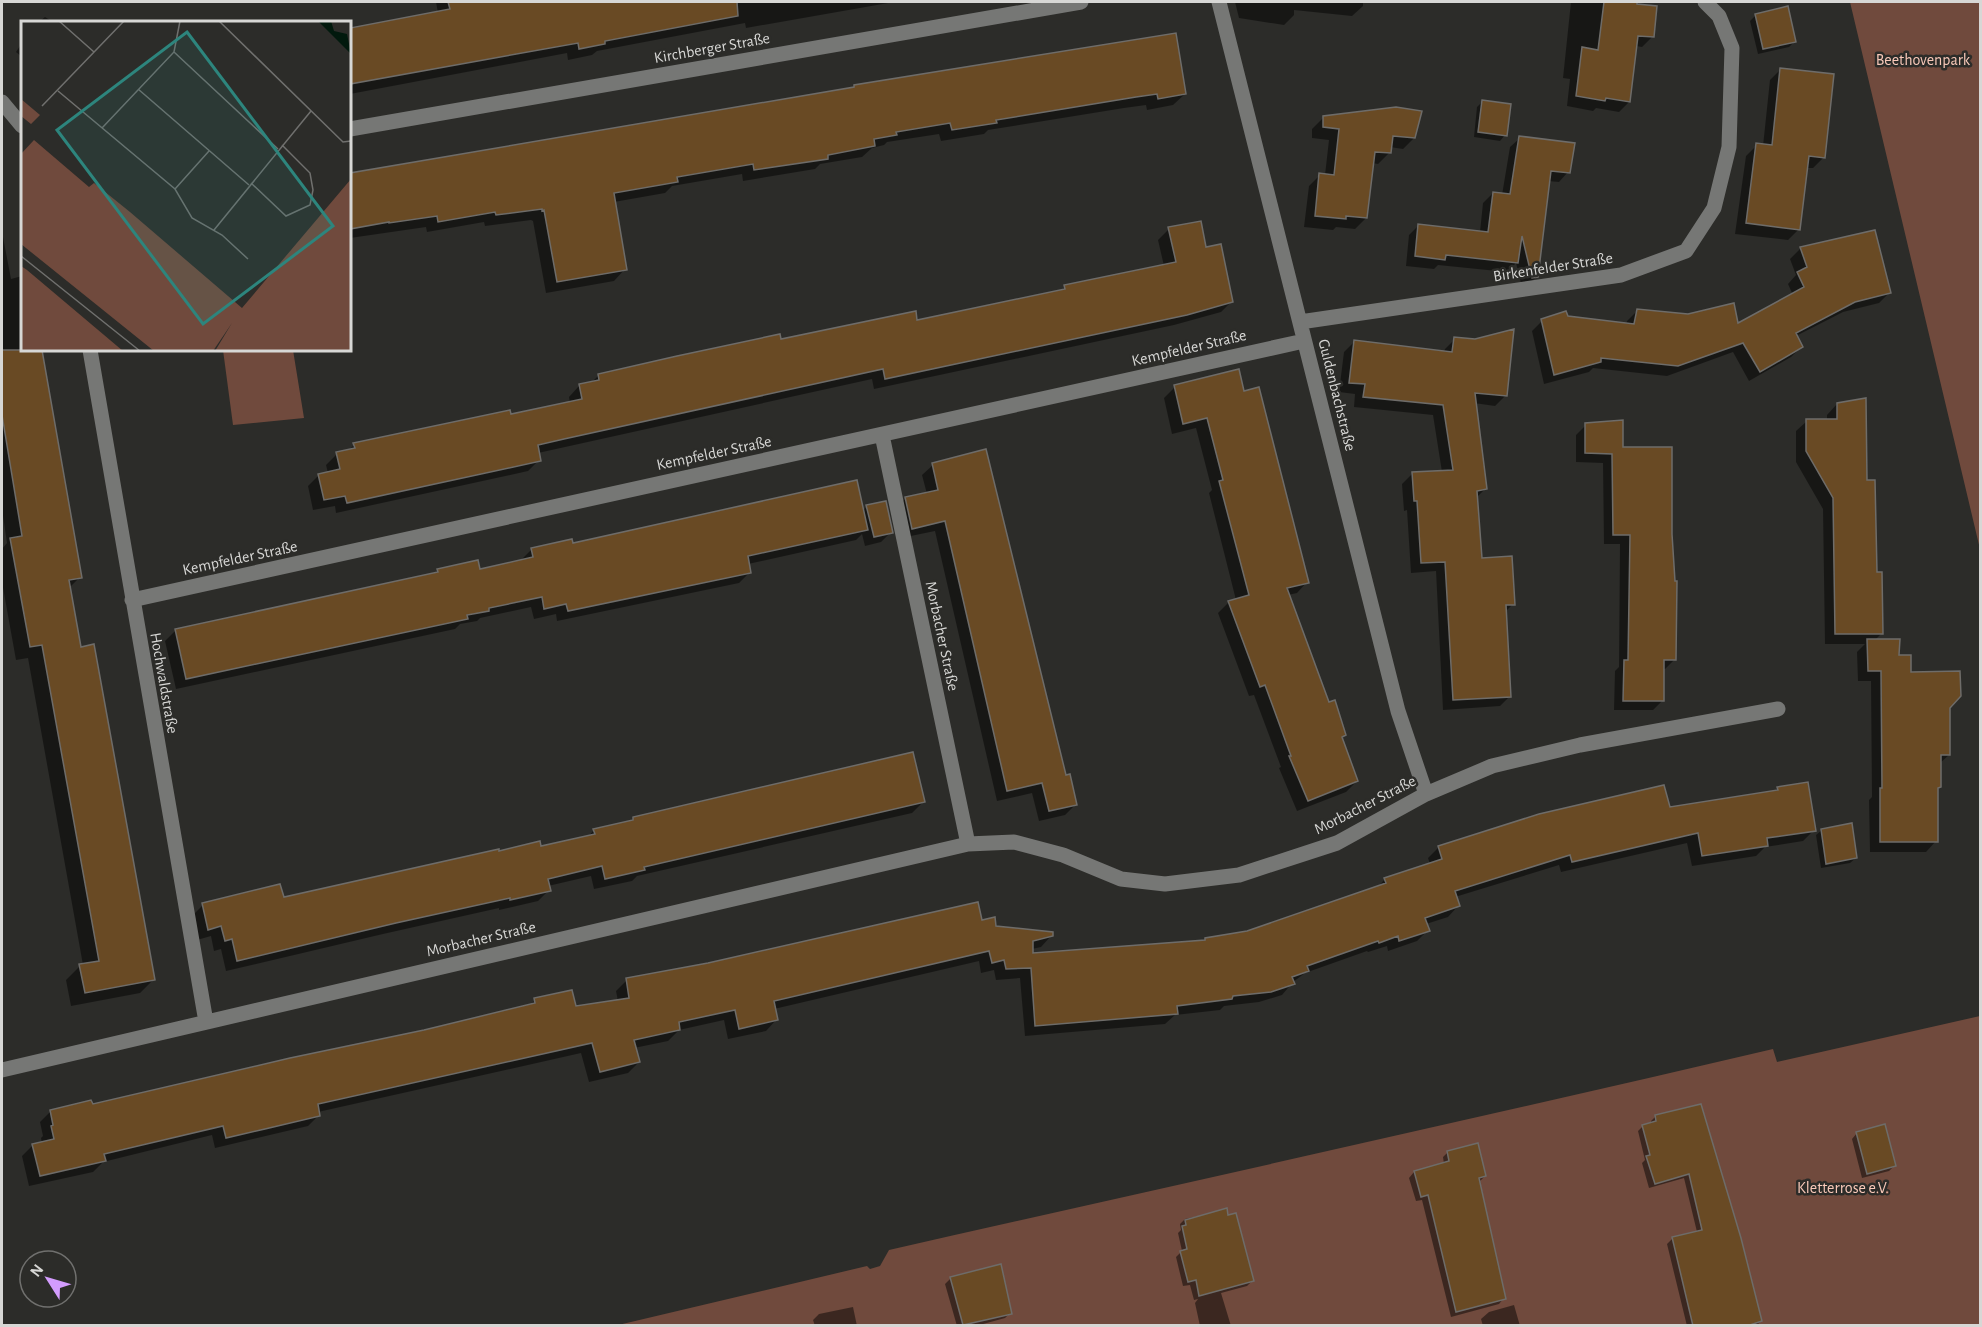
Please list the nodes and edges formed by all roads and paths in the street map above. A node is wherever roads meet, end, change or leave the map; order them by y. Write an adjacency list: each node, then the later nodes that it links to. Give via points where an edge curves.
1 (1081, 2): 6 (street, Kirchberger Straße)
2 (1219, 2): 7 (street, Guldenbachstraße)
3 (1705, 2): 7 (street, Birkenfelder Straße, via 1719,16 1732,48 1729,147 1714,208 1686,251 1621,275)
4 (2, 102): 5 (street)
5 (21, 125)
6 (351, 129)
7 (1300, 322): 8 (street, Guldenbachstraße)
8 (1304, 341): 10 (street, Kempfelder Straße); 13 (street, Guldenbachstraße, via 1398,711)
9 (90, 351): 11 (street, Hochwaldstraße)
10 (882, 435): 11 (street, Kempfelder Straße); 14 (street, Morbacher Straße)
11 (132, 600): 15 (street, Hochwaldstraße)
12 (1778, 709): 13 (street, Morbacher Straße, via 1580,745 1492,766)
13 (1426, 794): 14 (street, Morbacher Straße, via 1337,843 1239,875 1165,884 1121,879 1063,855 1014,842)
14 (968, 844): 15 (street, Morbacher Straße)
15 (206, 1022): 16 (street, Morbacher Straße)
16 (2, 1070)

